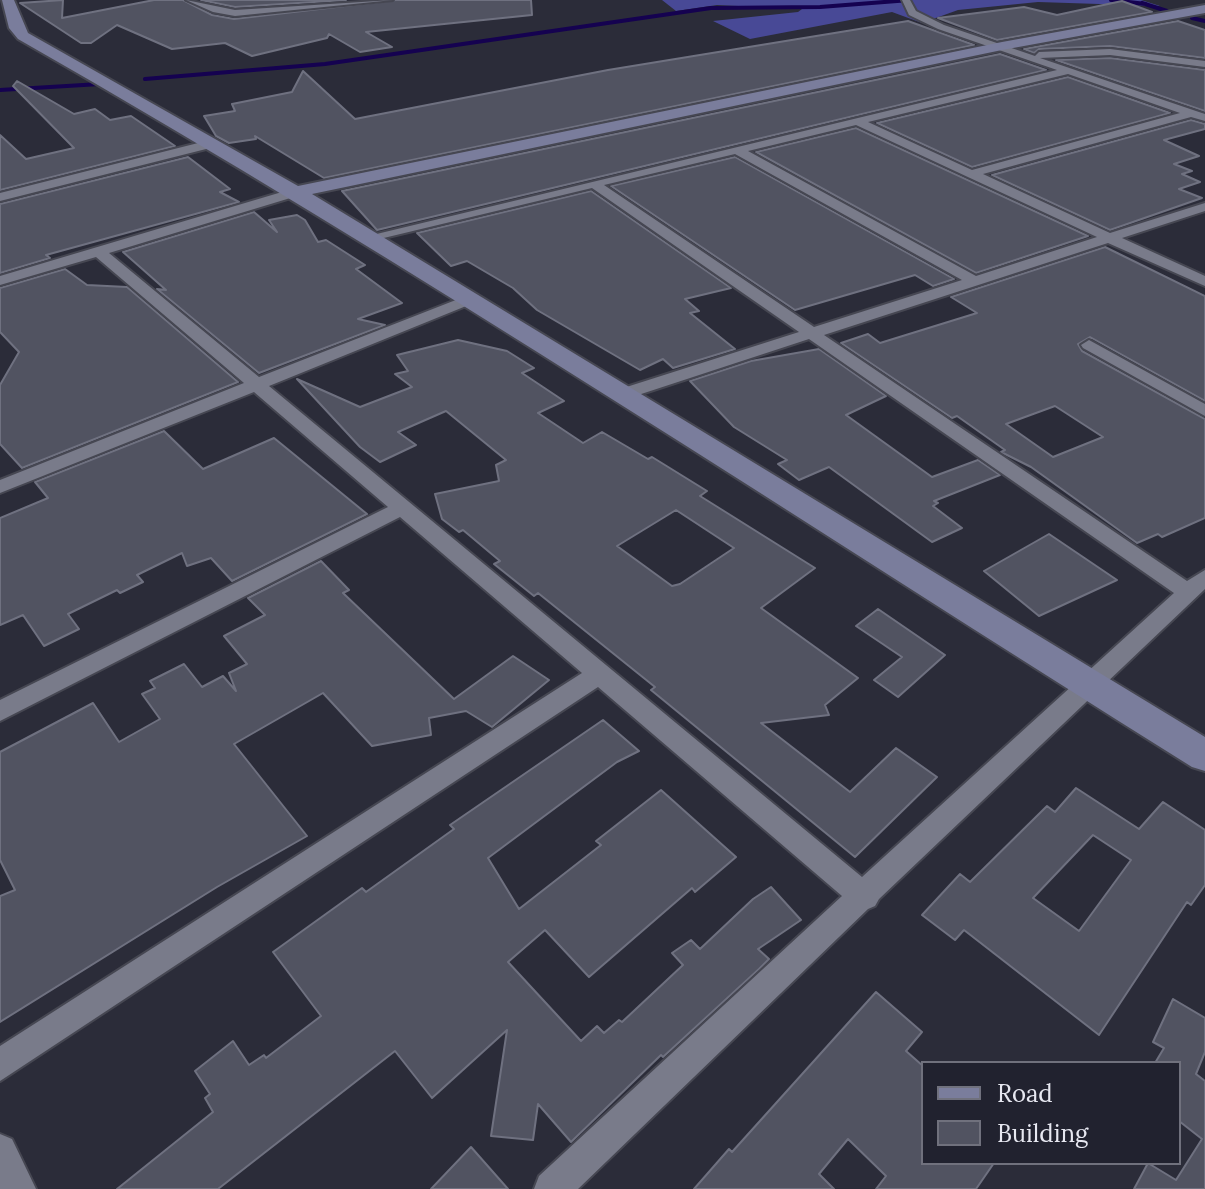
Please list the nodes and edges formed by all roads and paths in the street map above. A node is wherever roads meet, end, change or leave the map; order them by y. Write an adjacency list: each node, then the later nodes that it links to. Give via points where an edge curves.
1 (8, 0): 14 (street, via 23,36)
2 (190, 0): 3 (street, via 235,13)
3 (389, 0)
4 (906, 0): 6 (street, via 912,13 930,23)
5 (1205, 9): 6 (street)
6 (1002, 46): 7 (street); 18 (street)
7 (1032, 56): 8 (street, via 1081,51); 9 (street)
8 (1205, 64)
9 (1072, 70): 10 (street); 13 (street)
10 (1147, 98): 11 (street); 12 (street)
11 (1205, 106)
12 (1199, 115): 16 (street)
13 (857, 121): 15 (street); 16 (street)
14 (210, 144): 18 (street); 19 (street)
15 (737, 150): 17 (street); 25 (street)
16 (970, 174): 22 (street)
17 (594, 184): 21 (street); 28 (street)
18 (292, 193): 21 (street); 23 (street)
19 (0, 197)
20 (1205, 207): 22 (street)
21 (367, 238): 27 (street)
22 (1109, 238): 25 (street); 26 (street)
23 (99, 252): 24 (street); 30 (street)
24 (0, 281)
25 (975, 281): 28 (street)
26 (1205, 282)
27 (471, 299): 30 (street); 31 (street)
28 (810, 334): 31 (street); 35 (street)
29 (1089, 345): 32 (street)
30 (258, 385): 33 (street); 34 (street)
31 (623, 394): 37 (street)
32 (1205, 411)
33 (0, 487)
34 (404, 507): 36 (street); 38 (street)
35 (1196, 585): 37 (street)
36 (601, 673): 40 (street); 41 (street)
37 (1086, 684): 39 (street); 40 (street)
38 (0, 711)
39 (1205, 756)
40 (865, 897): 44 (street)
41 (0, 1065)
42 (0, 1151): 43 (street)
43 (18, 1189)
44 (552, 1189)

